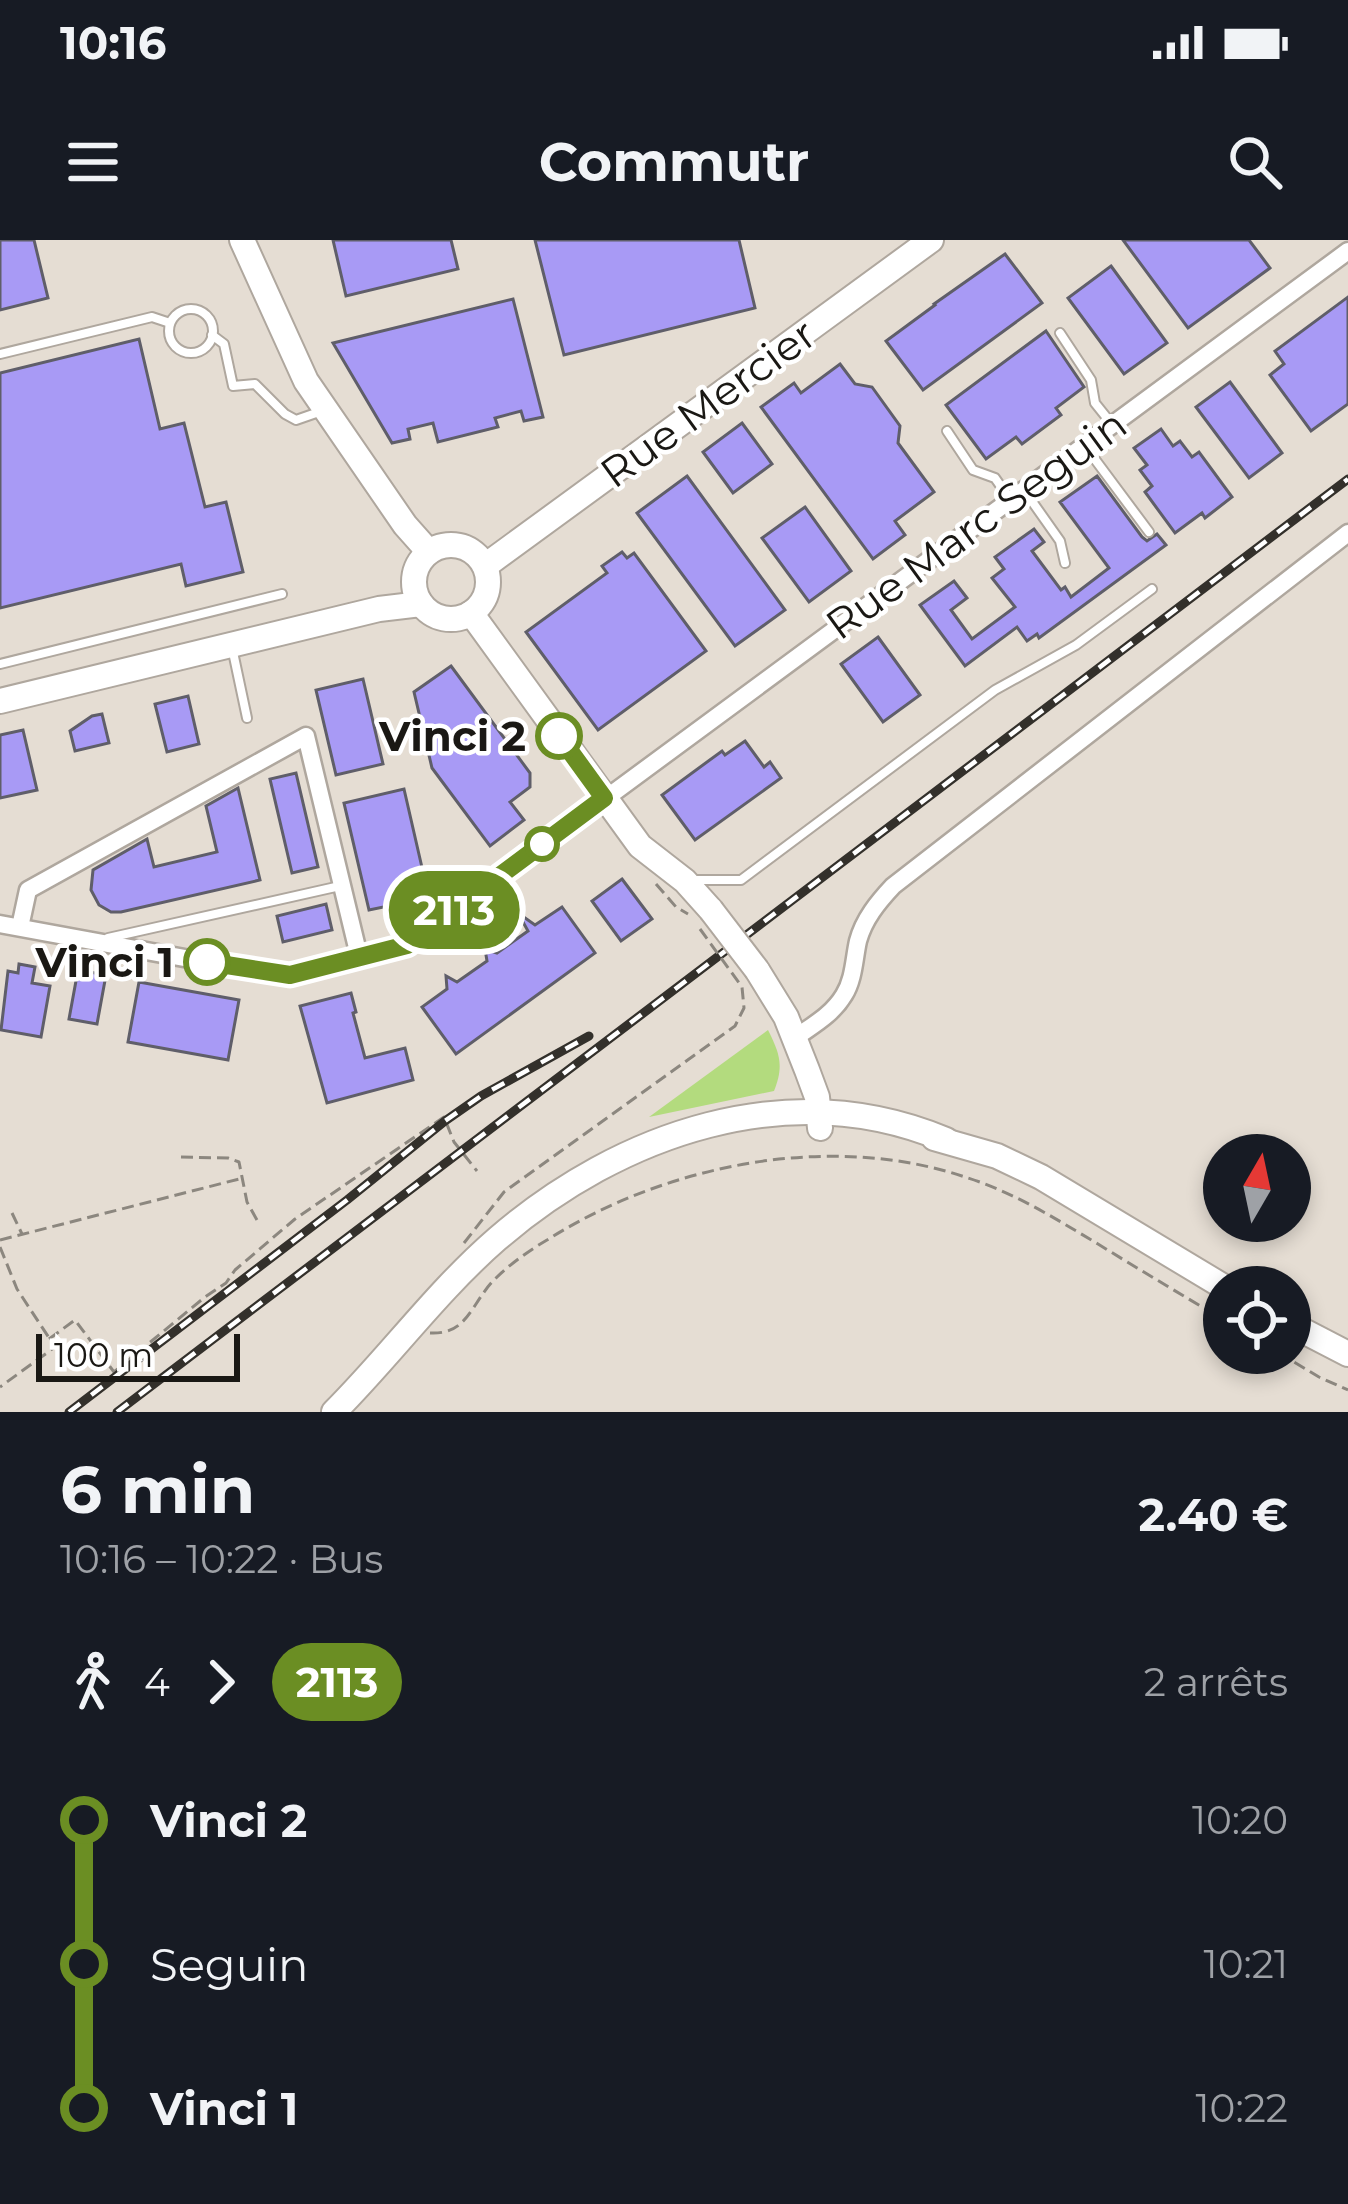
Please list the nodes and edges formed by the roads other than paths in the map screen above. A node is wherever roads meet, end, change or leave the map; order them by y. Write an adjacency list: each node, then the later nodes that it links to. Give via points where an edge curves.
1 (242, 240): 8 (street)
2 (931, 240): 17 (street, Rue Mercier)
3 (1348, 251): 9 (street, Rue Marc Seguin)
4 (170, 323): 6 (lane, via 198,311); 6 (lane, via 170,340 186,353 200,351); 7 (lane, via 152,317)
5 (1060, 333): 9 (lane)
6 (212, 335): 8 (lane, via 224,344 233,386 255,384 296,420)
7 (0, 354)
8 (326, 410): 15 (street)
9 (1112, 424): 11 (street, Rue Marc Seguin)
10 (947, 431): 12 (lane, via 973,470)
11 (1084, 445): 12 (street, Rue Marc Seguin); 13 (lane)
12 (1017, 494): 16 (lane, via 1060,541); 26 (street, Rue Marc Seguin)
13 (1149, 532)
14 (1348, 533): 33 (street, via 893,886 863,927 844,996)
15 (429, 552): 17 (street, via 466,548); 20 (street, via 414,582)
16 (1065, 562)
17 (485, 566): 21 (street, via 488,588)
18 (1152, 589): 27 (lane, via 995,690 741,880)
19 (281, 594): 23 (lane)
20 (421, 604): 21 (street, via 442,618); 22 (street)
21 (471, 613): 26 (street)
22 (231, 645): 24 (street); 25 (lane)
23 (0, 664)
24 (0, 700)
25 (247, 718)
26 (604, 798): 27 (street, via 640,846); 32 (street, Rue Marc Seguin, via 407,945)
27 (685, 881): 33 (street, bridge, via 705,920 779,1005)
28 (341, 886): 30 (street, via 306,736 28,890); 31 (lane); 32 (street)
29 (0, 924): 30 (street, Rue Marc Seguin)
30 (20, 927): 31 (street, Rue Marc Seguin)
31 (93, 941): 32 (street, Rue Marc Seguin, via 282,976)
32 (359, 956)
33 (796, 1044): 34 (street); 35 (street)
34 (792, 1121): 35 (street); 39 (street, via 692,1144 557,1196 498,1238)
35 (820, 1121): 36 (street, via 997,1156)
36 (1203, 1274)
37 (1311, 1335): 38 (street)
38 (1348, 1354)
39 (334, 1412)

